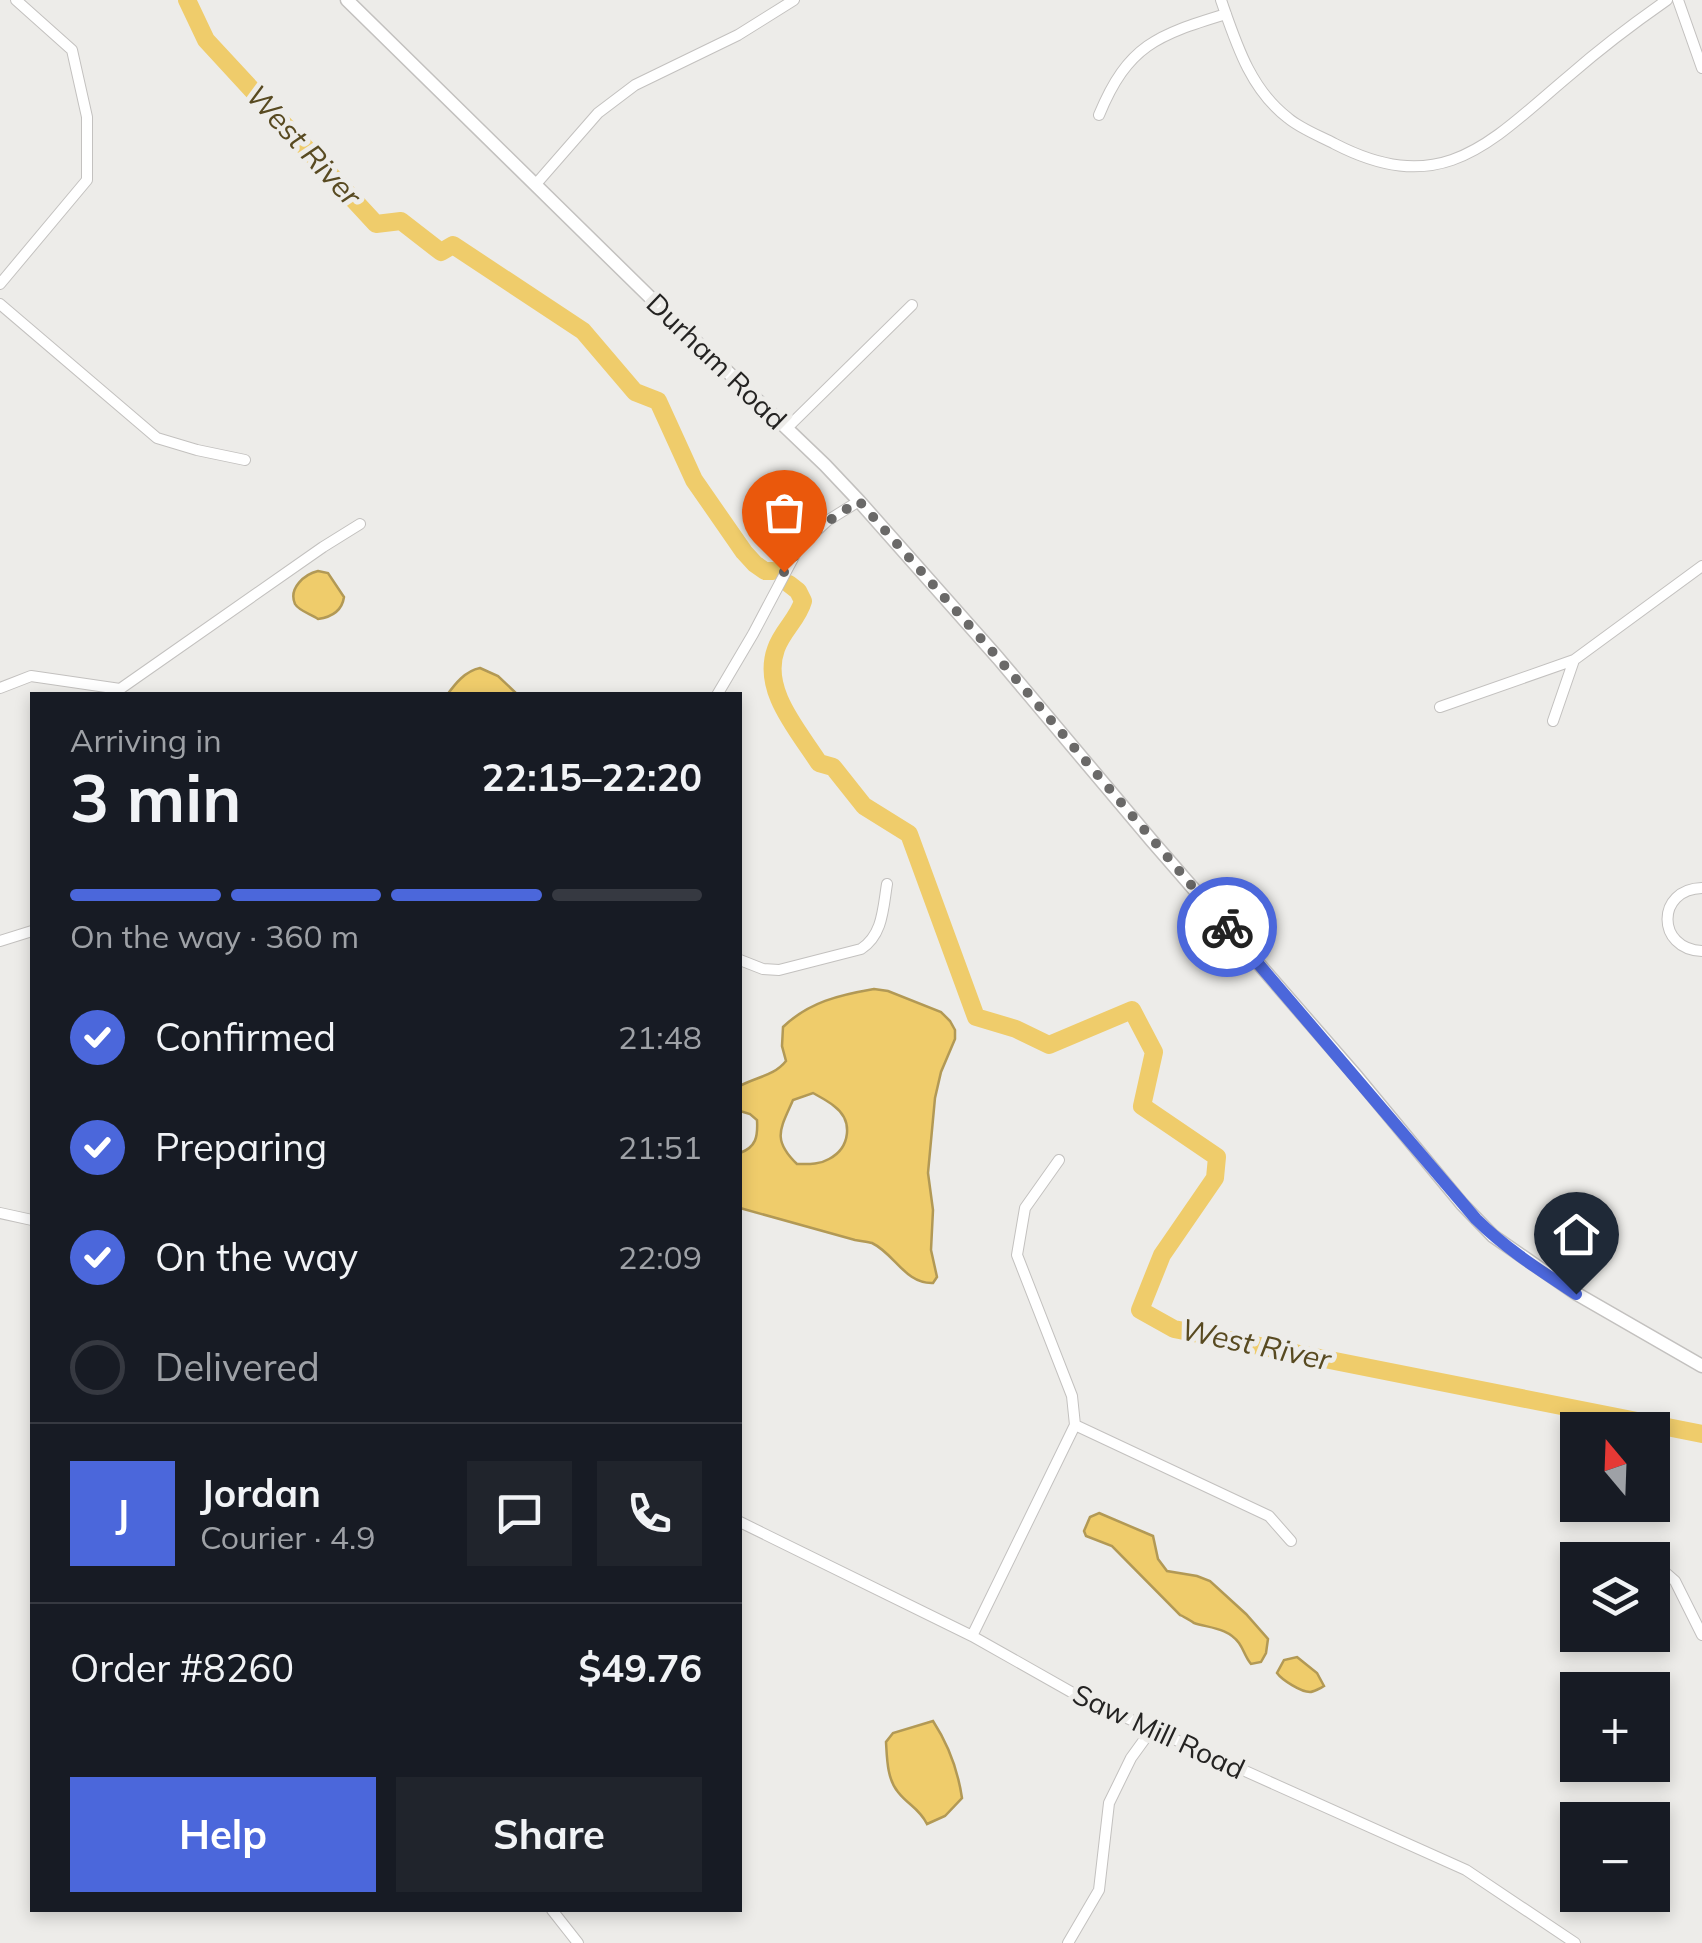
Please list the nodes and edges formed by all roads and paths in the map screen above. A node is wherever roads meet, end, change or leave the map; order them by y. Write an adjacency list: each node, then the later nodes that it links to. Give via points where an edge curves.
1 (16, 0): 11 (street, via 72,50 88,117 87,180)
2 (347, 0): 10 (main road, Durham Road)
3 (794, 0): 10 (street, via 635,85 598,113)
4 (1221, 0): 7 (street)
5 (1667, 0): 7 (street, via 1500,135 1462,157 1426,167 1385,164 1290,120 1262,95)
6 (1678, 0): 8 (street)
7 (1226, 14): 9 (street, via 1156,39 1118,74)
8 (1702, 68)
9 (1100, 115)
10 (536, 184): 14 (main road, Durham Road)
11 (0, 284)
12 (0, 304): 15 (street, via 157,438)
13 (912, 306): 14 (street)
14 (787, 428): 16 (main road, Durham Road)
15 (246, 460)
16 (859, 501): 21 (street, via 799,547); 33 (main road, Durham Road, via 1476,1219 1544,1273)
17 (360, 524): 20 (street, via 120,688 31,676)
18 (1702, 566): 19 (street)
19 (1574, 660): 22 (street); 23 (street)
20 (0, 688)
21 (719, 692)
22 (1440, 707)
23 (1553, 721)
24 (887, 884): 29 (street, via 876,934 861,950 779,970)
25 (1702, 888): 28 (street, via 1676,898 1667,921 1678,943)
26 (30, 932): 27 (street)
27 (0, 941)
28 (1702, 951)
29 (742, 961)
30 (1059, 1160): 34 (street, via 1025,1208 1017,1255 1072,1396)
31 (0, 1213): 32 (street)
32 (30, 1220)
33 (1702, 1366)
34 (1074, 1425): 36 (street, via 1268,1516); 39 (street)
35 (742, 1523): 39 (street, Saw Mill Road)
36 (1291, 1542)
37 (1670, 1577): 38 (street)
38 (1702, 1635)
39 (972, 1636): 40 (street, Saw Mill Road)
40 (1152, 1730): 43 (street, via 1109,1802 1099,1890); 44 (street, Saw Mill Road, via 1466,1870)
41 (554, 1912): 42 (street)
42 (578, 1943)
43 (1068, 1943)
44 (1575, 1943)

